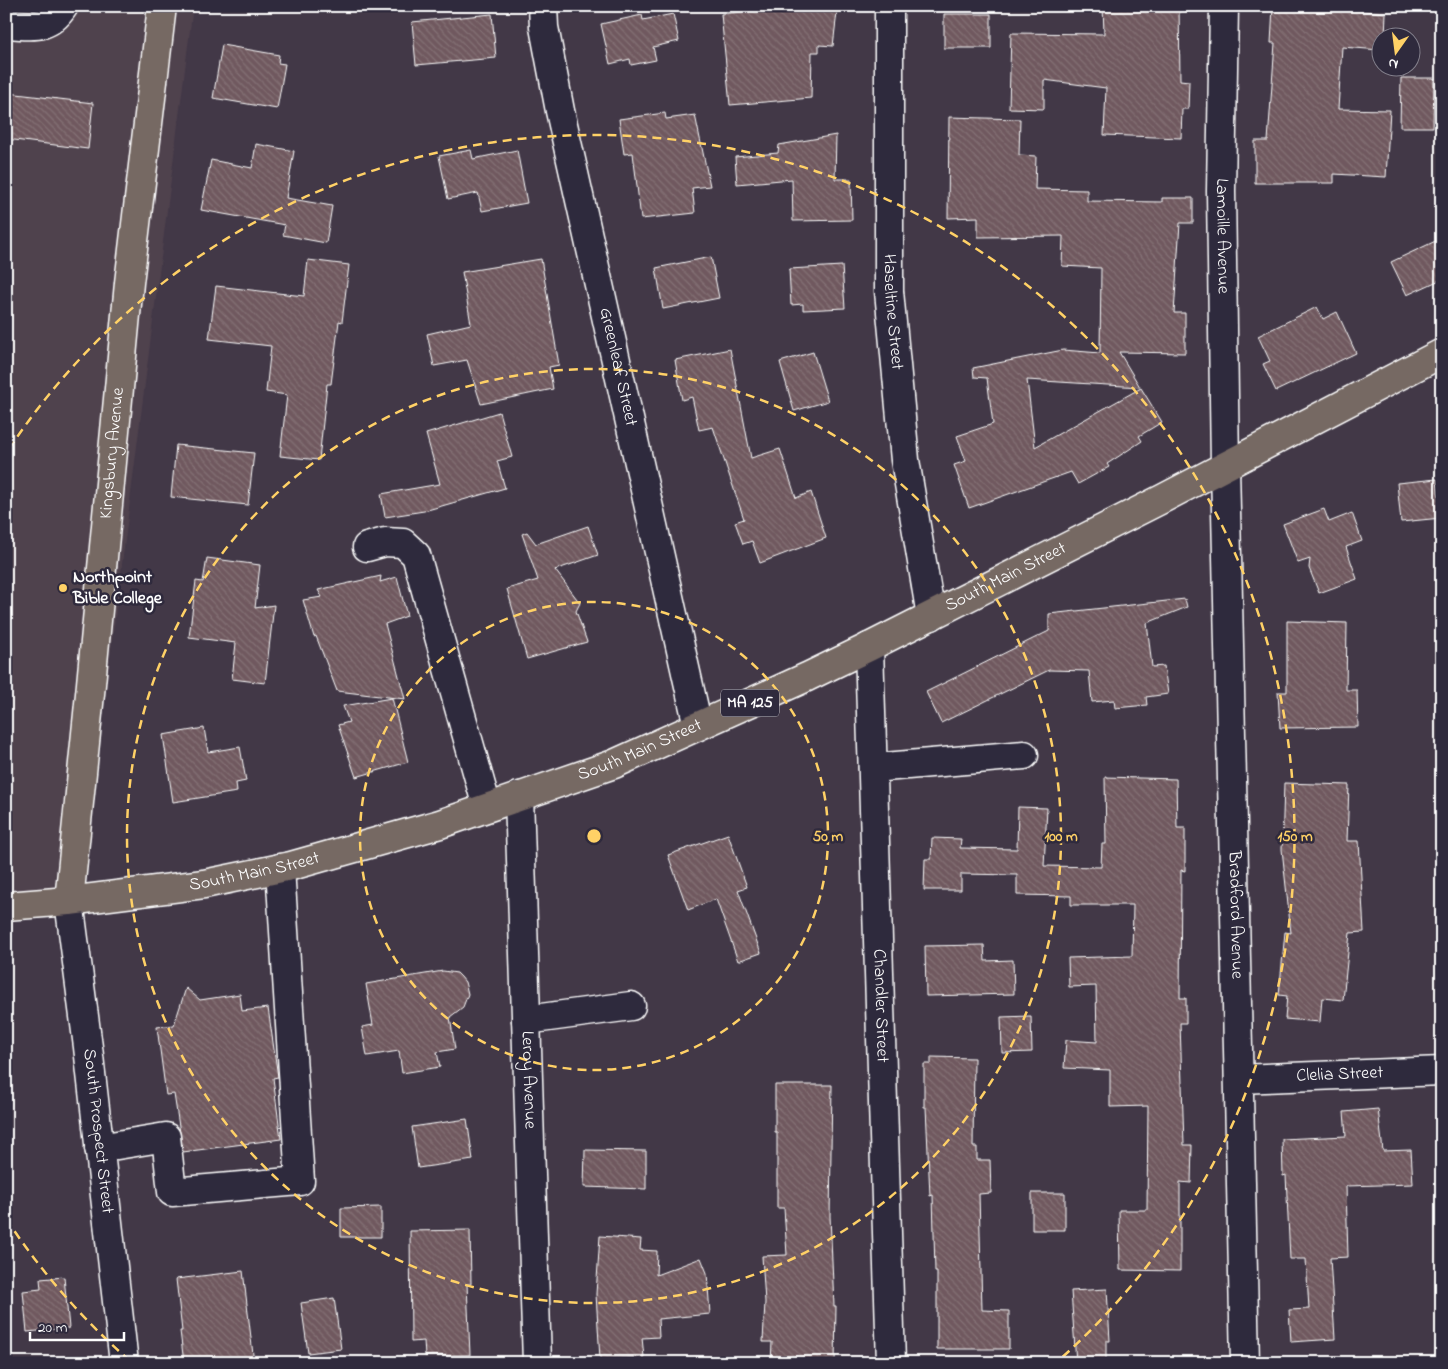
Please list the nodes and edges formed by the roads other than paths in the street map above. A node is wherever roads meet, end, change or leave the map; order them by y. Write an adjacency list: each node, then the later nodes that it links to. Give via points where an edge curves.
1 (64, 6): 6 (street, via 56,19 40,26)
2 (162, 6): 18 (main road, Kingsbury Avenue, via 129,283)
3 (543, 6): 12 (street, Greenleaf Street, via 560,110)
4 (889, 6): 10 (street, Haseltine Street, via 889,291 905,460)
5 (1224, 6): 8 (street, Lamoille Avenue, via 1221,191)
6 (6, 24)
7 (1442, 353): 8 (main road, South Main Street / MA 125)
8 (1225, 466): 10 (main road, South Main Street / MA 125); 23 (street, Bradford Avenue)
9 (368, 547): 16 (street, via 385,542 403,543 416,555)
10 (931, 616): 11 (main road, South Main Street / MA 125)
11 (869, 647): 12 (main road, South Main Street / MA 125, via 808,678); 14 (street, Chandler Street)
12 (698, 726): 15 (main road, South Main Street / MA 125, via 614,764)
13 (1024, 756): 14 (street)
14 (873, 768): 27 (street, Chandler Street)
15 (519, 796): 16 (main road, South Main Street / MA 125); 21 (street, Leroy Avenue)
16 (487, 807): 17 (main road, South Main Street / MA 125, via 432,827)
17 (280, 868): 18 (main road, South Main Street / MA 125, via 204,884); 24 (street, via 300,1181 172,1192 166,1137)
18 (69, 901): 19 (main road, South Main Street / MA 125); 24 (street, South Prospect Street)
19 (6, 906)
20 (631, 1006): 21 (street)
21 (526, 1020): 26 (street, Leroy Avenue)
22 (1442, 1071): 23 (street, Clelia Street)
23 (1239, 1079): 28 (street, Bradford Avenue)
24 (99, 1148): 25 (street, South Prospect Street)
25 (124, 1363)
26 (536, 1363)
27 (891, 1363)
28 (1245, 1363)

